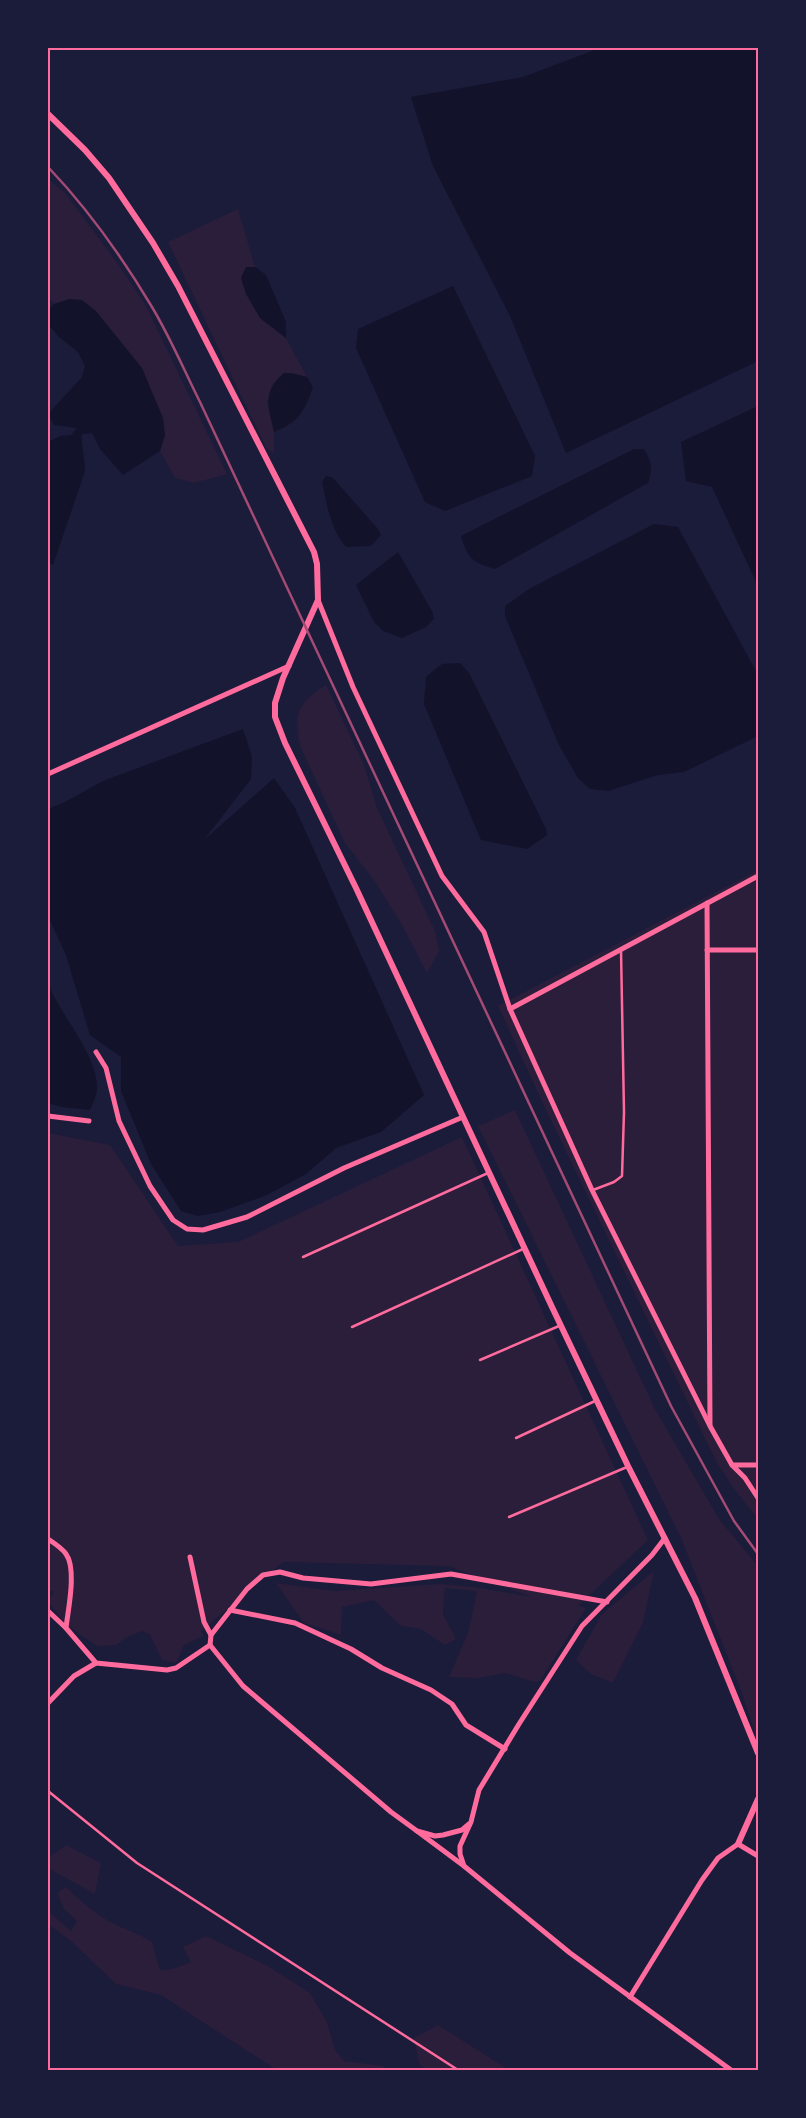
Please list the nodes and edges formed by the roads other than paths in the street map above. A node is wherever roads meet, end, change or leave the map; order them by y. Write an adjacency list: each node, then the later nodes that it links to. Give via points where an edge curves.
1 (48, 114): 2 (street, via 109,178 167,266 310,543 317,564)
2 (318, 600): 3 (street); 10 (street, via 353,687 442,876 484,932)
3 (288, 666): 4 (street); 13 (street, via 274,706 280,730)
4 (48, 774)
5 (758, 876): 6 (street)
6 (707, 902): 7 (street); 8 (street)
7 (621, 950): 10 (street); 16 (lane, via 622,1176)
8 (707, 950): 9 (street); 23 (street)
9 (758, 950)
10 (510, 1009): 16 (street)
11 (96, 1052): 13 (street, via 106,1068 120,1121 150,1186 173,1220 187,1229 203,1230 247,1217 344,1168)
12 (48, 1116): 14 (street)
13 (463, 1117): 15 (street)
14 (89, 1121)
15 (489, 1173): 17 (street); 18 (lane)
16 (592, 1190): 23 (street)
17 (524, 1248): 19 (street); 20 (lane)
18 (304, 1257)
19 (560, 1325): 21 (lane); 22 (street)
20 (352, 1327)
21 (480, 1360)
22 (597, 1401): 24 (lane); 27 (street)
23 (710, 1426): 25 (street)
24 (516, 1438)
25 (732, 1465): 26 (street); 28 (street)
26 (758, 1465)
27 (628, 1466): 29 (lane); 30 (street)
28 (758, 1498)
29 (509, 1517)
30 (665, 1538): 33 (street); 42 (street, via 695,1598)
31 (48, 1539): 36 (street, via 64,1551 70,1561)
32 (190, 1557): 37 (street, via 204,1622)
33 (607, 1602): 34 (street, via 451,1574 371,1584 303,1578 280,1572 260,1577); 41 (street, via 582,1626)
34 (230, 1610): 37 (street); 41 (street, via 294,1623 350,1649 382,1668 431,1690 452,1704 466,1725)
35 (48, 1611): 36 (street)
36 (66, 1628): 39 (street)
37 (211, 1635): 38 (street)
38 (210, 1645): 39 (street, via 176,1668 167,1670); 46 (street, via 243,1686)
39 (96, 1663): 40 (street, via 74,1676)
40 (48, 1703)
41 (505, 1748): 45 (street, via 479,1790)
42 (758, 1753)
43 (48, 1791): 51 (lane, via 137,1863)
44 (758, 1799): 47 (street)
45 (472, 1822): 46 (street, via 462,1830 443,1835); 49 (street, via 460,1846)
46 (417, 1831): 49 (street)
47 (738, 1844): 48 (street); 50 (street, via 718,1858 702,1880)
48 (758, 1856)
49 (464, 1866): 50 (street, via 570,1953)
50 (630, 1997): 52 (street)
51 (458, 2070)
52 (731, 2070)

